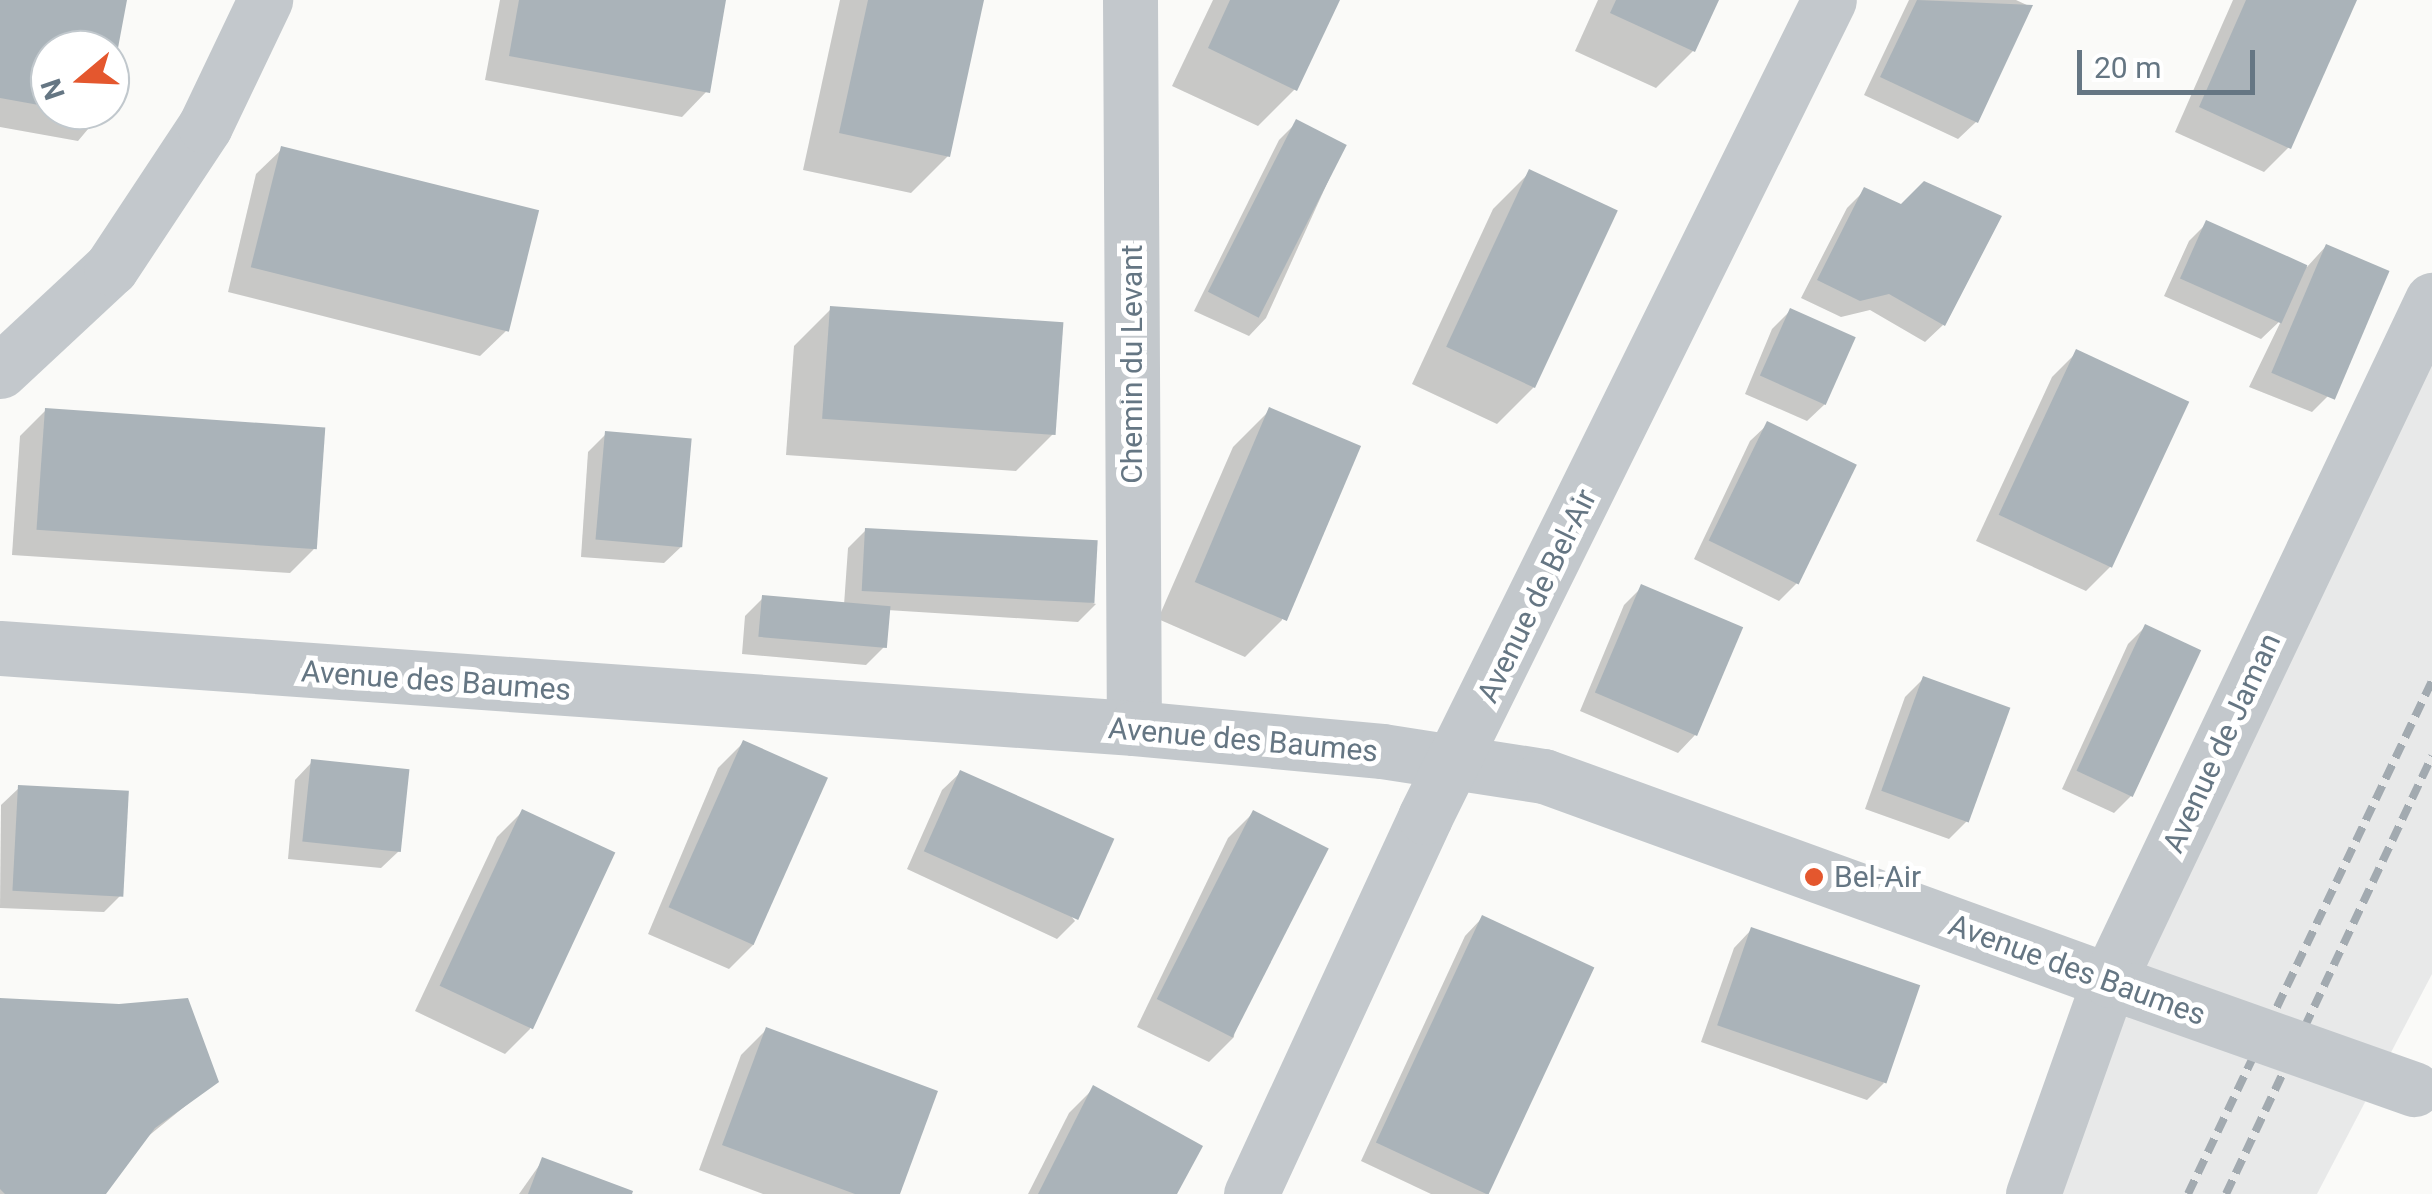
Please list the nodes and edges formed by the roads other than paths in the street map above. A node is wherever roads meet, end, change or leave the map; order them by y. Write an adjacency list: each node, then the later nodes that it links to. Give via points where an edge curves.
1 (265, 0): 5 (street, via 205,126 111,268)
2 (1130, 0): 7 (street, Chemin du Levant)
3 (1829, 0): 8 (street, Avenue de Bel-Air)
4 (2432, 300): 9 (street, Avenue de Jaman)
5 (0, 371)
6 (0, 648): 7 (street, Avenue des Baumes)
7 (1134, 728): 8 (street, Avenue des Baumes)
8 (1451, 765): 9 (street, Avenue des Baumes, via 1544,776); 11 (street, Avenue de Bel-Air)
9 (2121, 985): 10 (street, Avenue des Baumes, bridge); 12 (street, Avenue de Jaman)
10 (2423, 1093)
11 (1251, 1194)
12 (2032, 1194)

